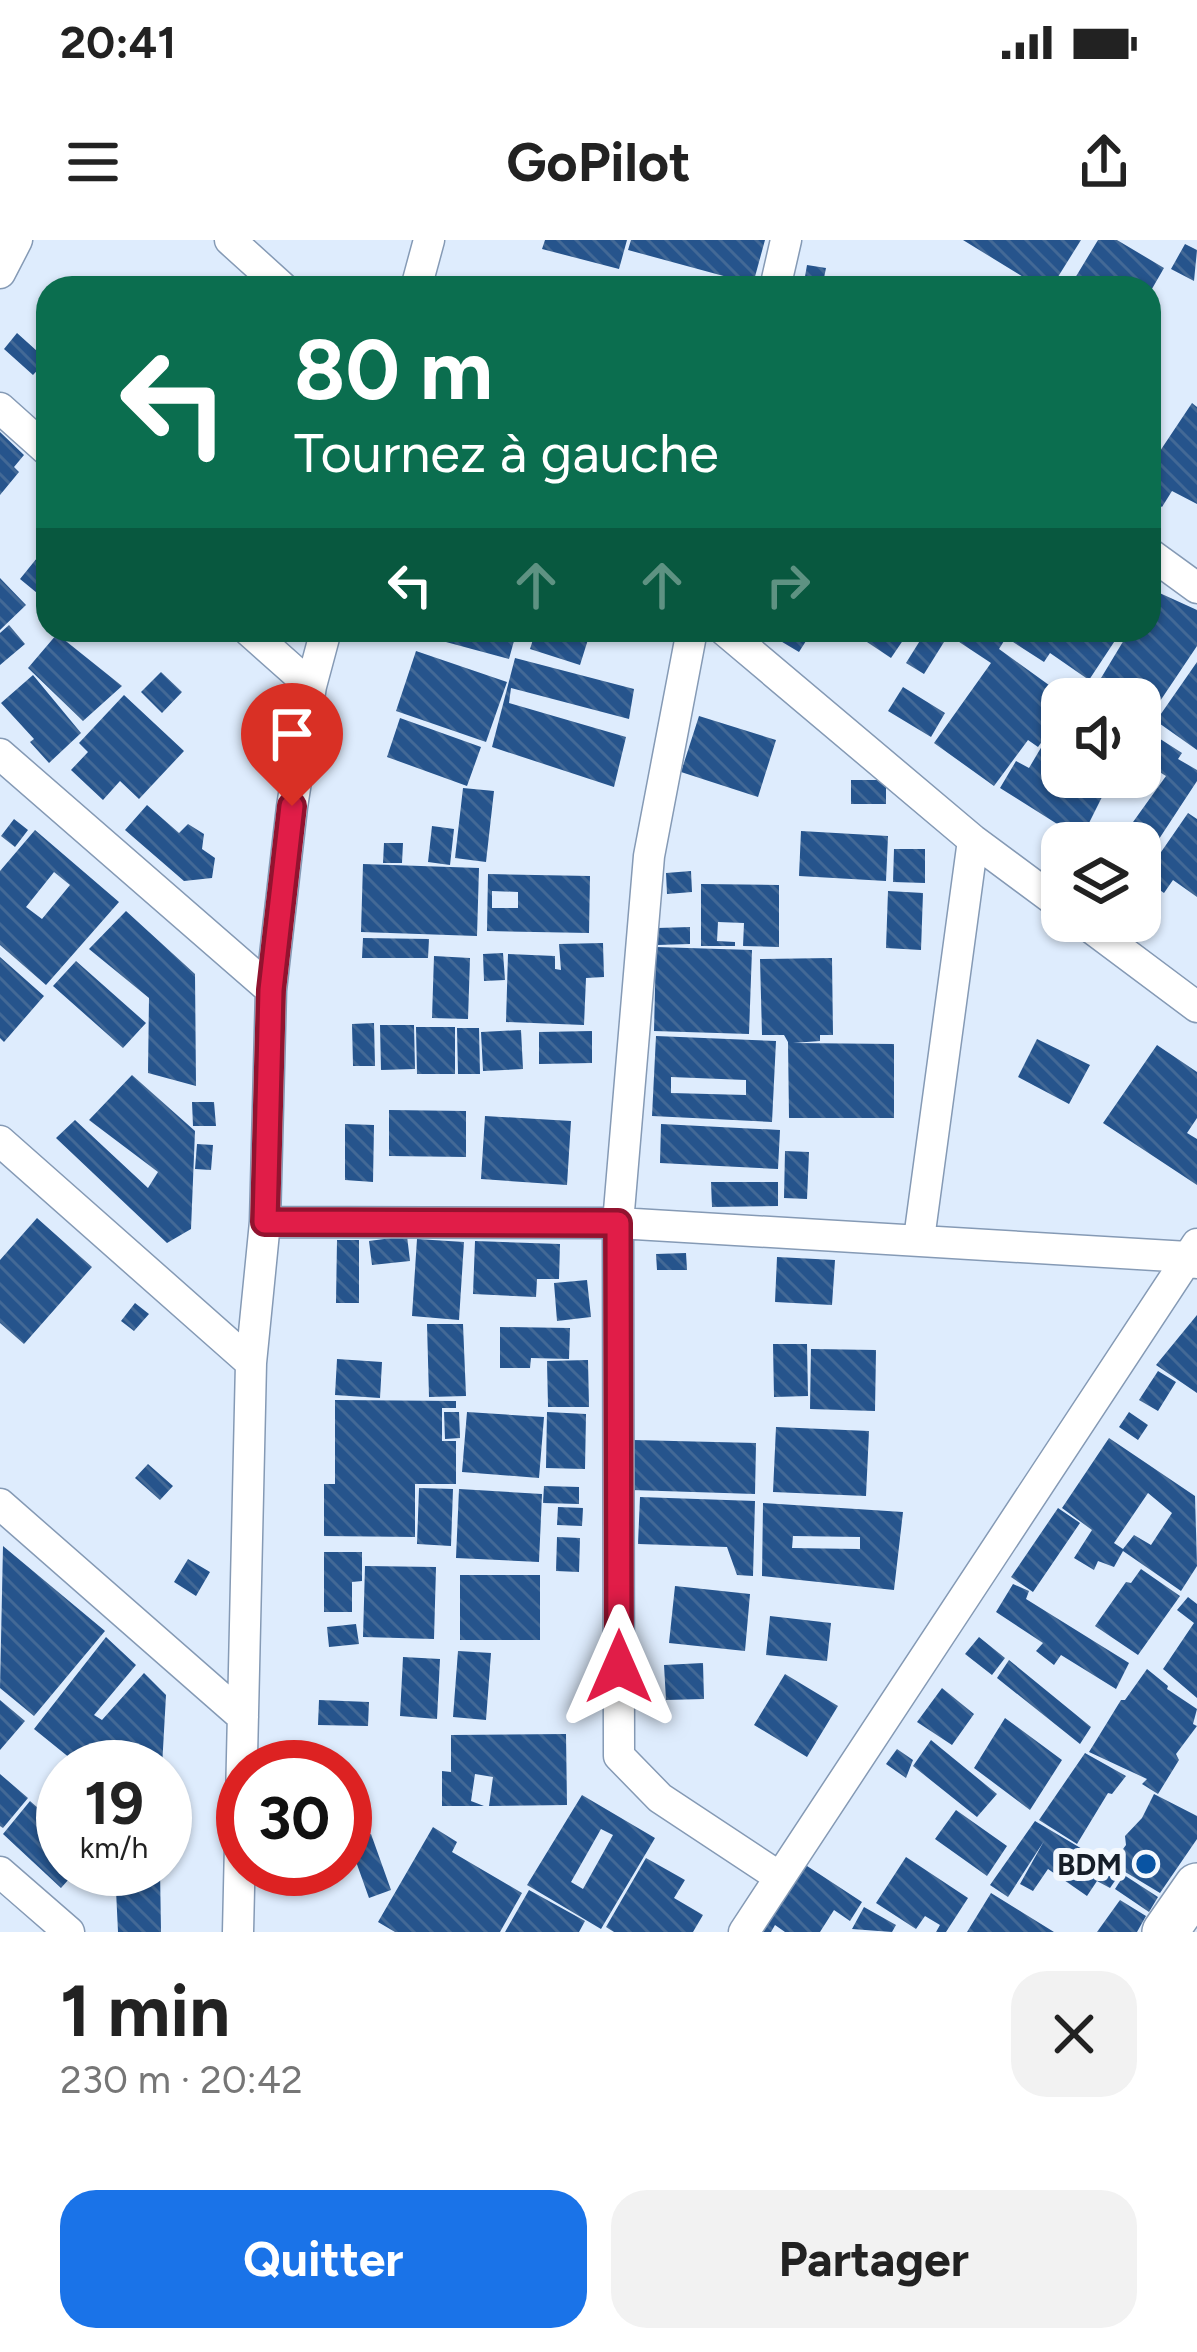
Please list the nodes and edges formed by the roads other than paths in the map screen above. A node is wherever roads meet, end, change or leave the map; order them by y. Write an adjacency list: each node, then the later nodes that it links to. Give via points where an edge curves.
1 (17, 240): 5 (street)
2 (230, 240): 6 (street)
3 (429, 240): 7 (street)
4 (786, 240): 8 (street)
5 (0, 273)
6 (270, 276)
7 (419, 276)
8 (778, 276)
9 (0, 408): 10 (street)
10 (36, 440)
11 (1161, 562): 12 (street)
12 (1197, 588)
13 (262, 642): 17 (street)
14 (323, 642): 17 (street)
15 (690, 642): 26 (street, via 649,856)
16 (738, 642): 19 (street)
17 (311, 686): 22 (street)
18 (0, 754): 22 (street)
19 (973, 840): 20 (street); 27 (street)
20 (1041, 890)
21 (1110, 942): 23 (street)
22 (271, 990): 25 (street)
23 (1197, 1007)
24 (0, 1142): 29 (street)
25 (265, 1222): 26 (street); 29 (street)
26 (618, 1223): 27 (street); 33 (street, via 619,1756 660,1798)
27 (919, 1239): 28 (street)
28 (1194, 1255): 33 (street)
29 (251, 1363): 31 (street)
30 (0, 1504): 31 (street)
31 (243, 1717): 36 (street)
32 (0, 1872): 35 (street)
33 (778, 1876): 37 (street)
34 (1197, 1886): 38 (main road)
35 (69, 1932)
36 (238, 1932)
37 (744, 1932)
38 (1165, 1932)

